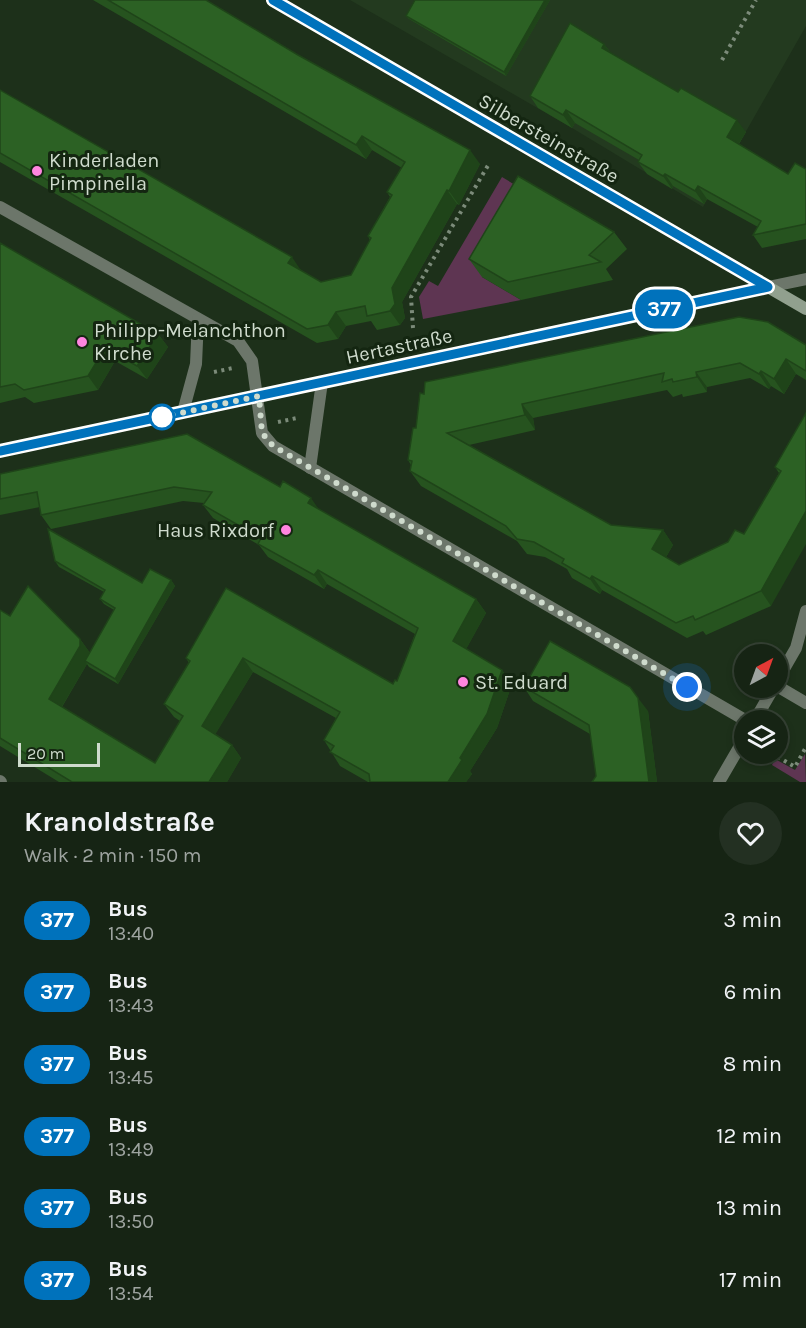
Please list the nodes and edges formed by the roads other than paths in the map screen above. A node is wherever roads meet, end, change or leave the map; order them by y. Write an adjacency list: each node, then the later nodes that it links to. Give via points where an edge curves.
1 (273, 0): 4 (street, Silbersteinstraße)
2 (0, 207): 6 (street)
3 (806, 279): 4 (street, Hertastraße)
4 (768, 287): 5 (street, Silbersteinstraße); 7 (street, Hertastraße)
5 (806, 309)
6 (198, 319): 8 (street, via 238,341 252,361); 9 (street, via 195,363)
7 (322, 382): 8 (street, Hertastraße); 11 (street)
8 (259, 396): 9 (street, Hertastraße); 11 (street, via 266,439)
9 (183, 412): 10 (street, Hertastraße)
10 (0, 451)
11 (309, 468): 17 (street)
12 (806, 611): 13 (street)
13 (801, 651): 14 (street)
14 (788, 667)
15 (788, 694): 16 (street)
16 (806, 703)
17 (734, 714)
18 (734, 756): 19 (street)
19 (719, 782)

